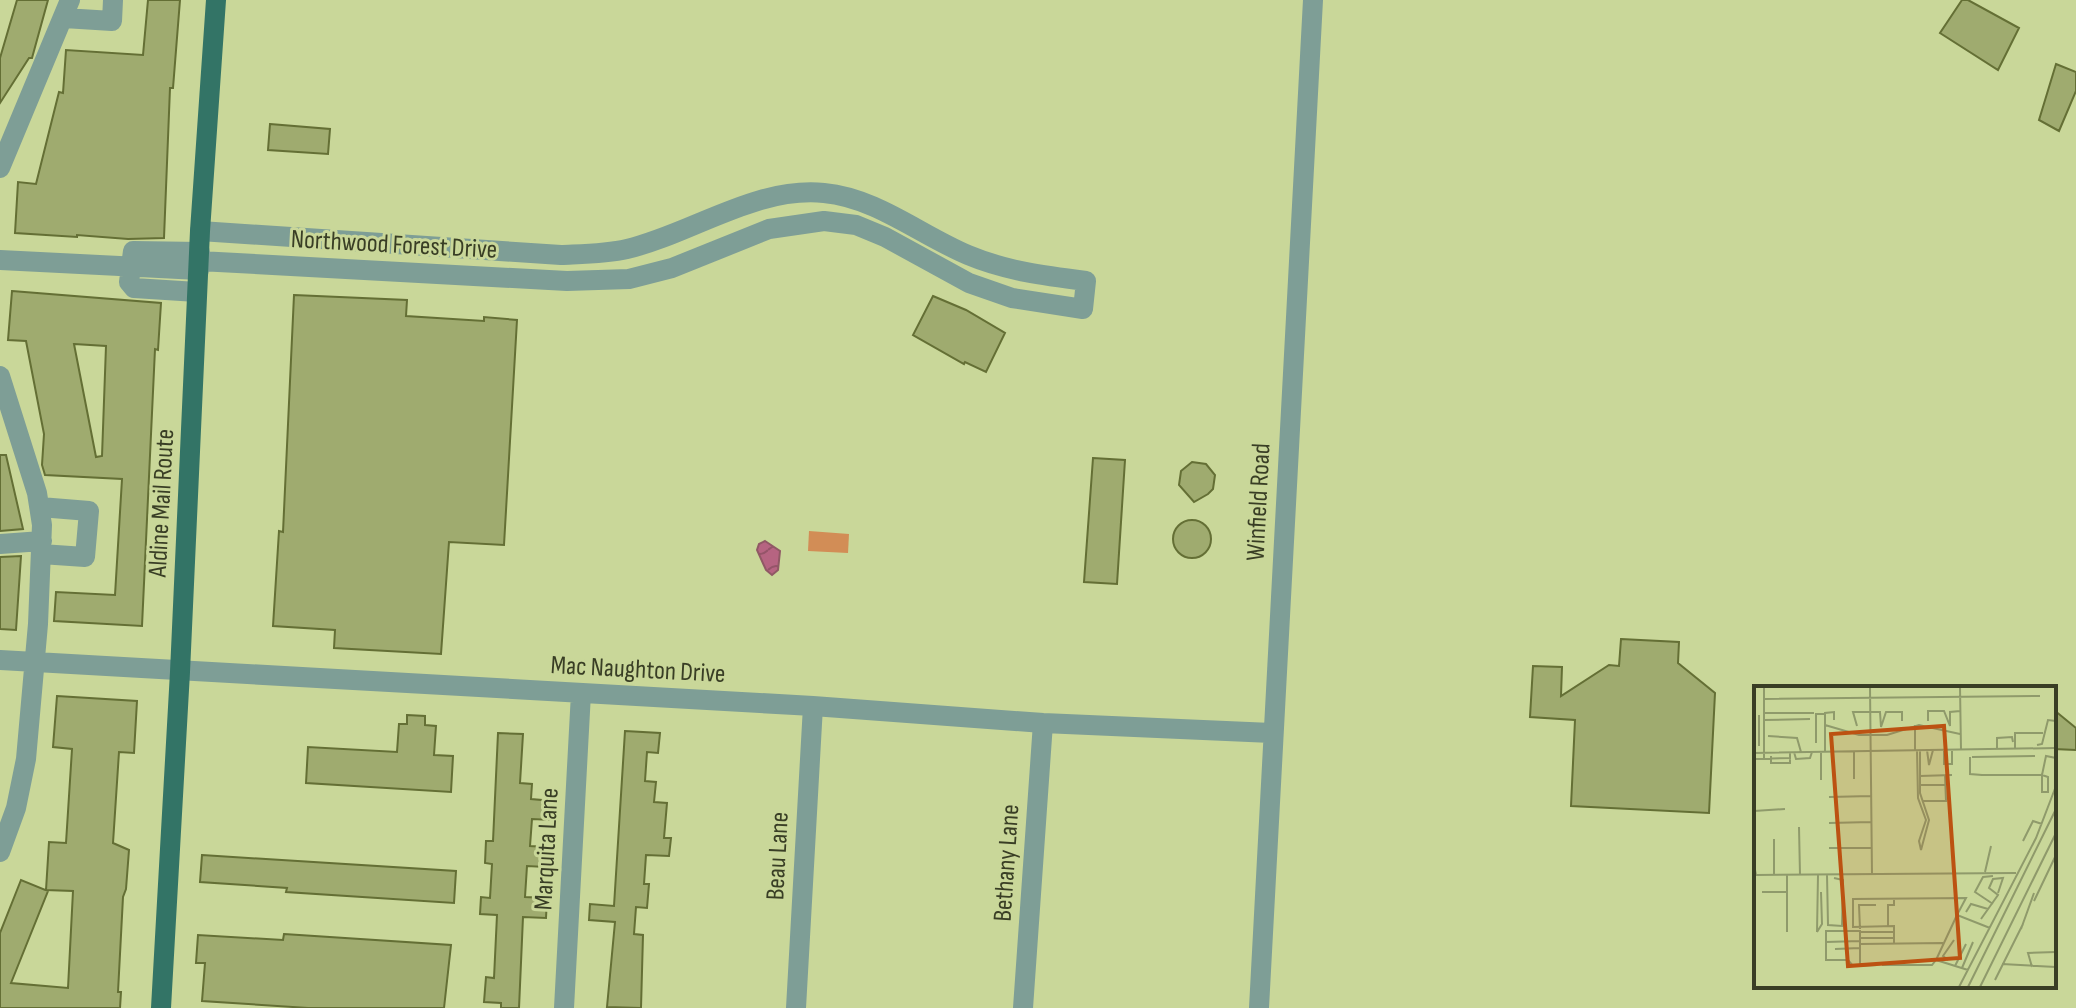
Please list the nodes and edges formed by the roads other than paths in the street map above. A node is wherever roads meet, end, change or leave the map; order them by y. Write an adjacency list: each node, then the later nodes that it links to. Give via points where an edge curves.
1 (113, 0): 4 (street, via 112,21)
2 (216, 0): 8 (main road, Aldine Mail Route)
3 (1313, 0): 25 (street, Winfield Road)
4 (67, 9): 5 (street)
5 (0, 168)
6 (825, 193): 7 (street); 7 (street, Northwood Forest Drive, via 873,206 1000,267 1086,281 1083,309 1012,298 956,277 856,225); 9 (street, Northwood Forest Drive, via 767,198 626,249)
7 (824, 221): 13 (street, Northwood Forest Drive, via 769,229 672,268 629,279)
8 (200, 231): 9 (street, Northwood Forest Drive); 11 (main road, Aldine Mail Route)
9 (585, 254): 13 (street)
10 (0, 260): 12 (street)
11 (199, 261): 12 (street, Northwood Forest Drive, via 133,251); 13 (street, Northwood Forest Drive); 14 (main road, Aldine Mail Route)
12 (130, 267): 14 (street, via 134,288)
13 (586, 281)
14 (197, 292): 21 (main road, Aldine Mail Route)
15 (0, 376): 16 (street)
16 (40, 507): 18 (street); 18 (street, via 89,511 85,557)
17 (0, 544): 18 (street)
18 (41, 547): 20 (street)
19 (0, 660): 20 (street, Mac Naughton Drive)
20 (34, 662): 21 (street, Mac Naughton Drive); 26 (street, via 22,783)
21 (180, 672): 22 (street, Mac Naughton Drive); 27 (main road, Aldine Mail Route)
22 (581, 693): 23 (street, Mac Naughton Drive); 28 (street, Marquita Lane)
23 (813, 706): 24 (street, Mac Naughton Drive); 29 (street, Beau Lane)
24 (1043, 723): 25 (street, Mac Naughton Drive); 30 (street, Bethany Lane)
25 (1272, 733): 31 (street, Winfield Road)
26 (0, 852)
27 (161, 1008)
28 (564, 1008)
29 (796, 1008)
30 (1023, 1008)
31 (1259, 1008)

